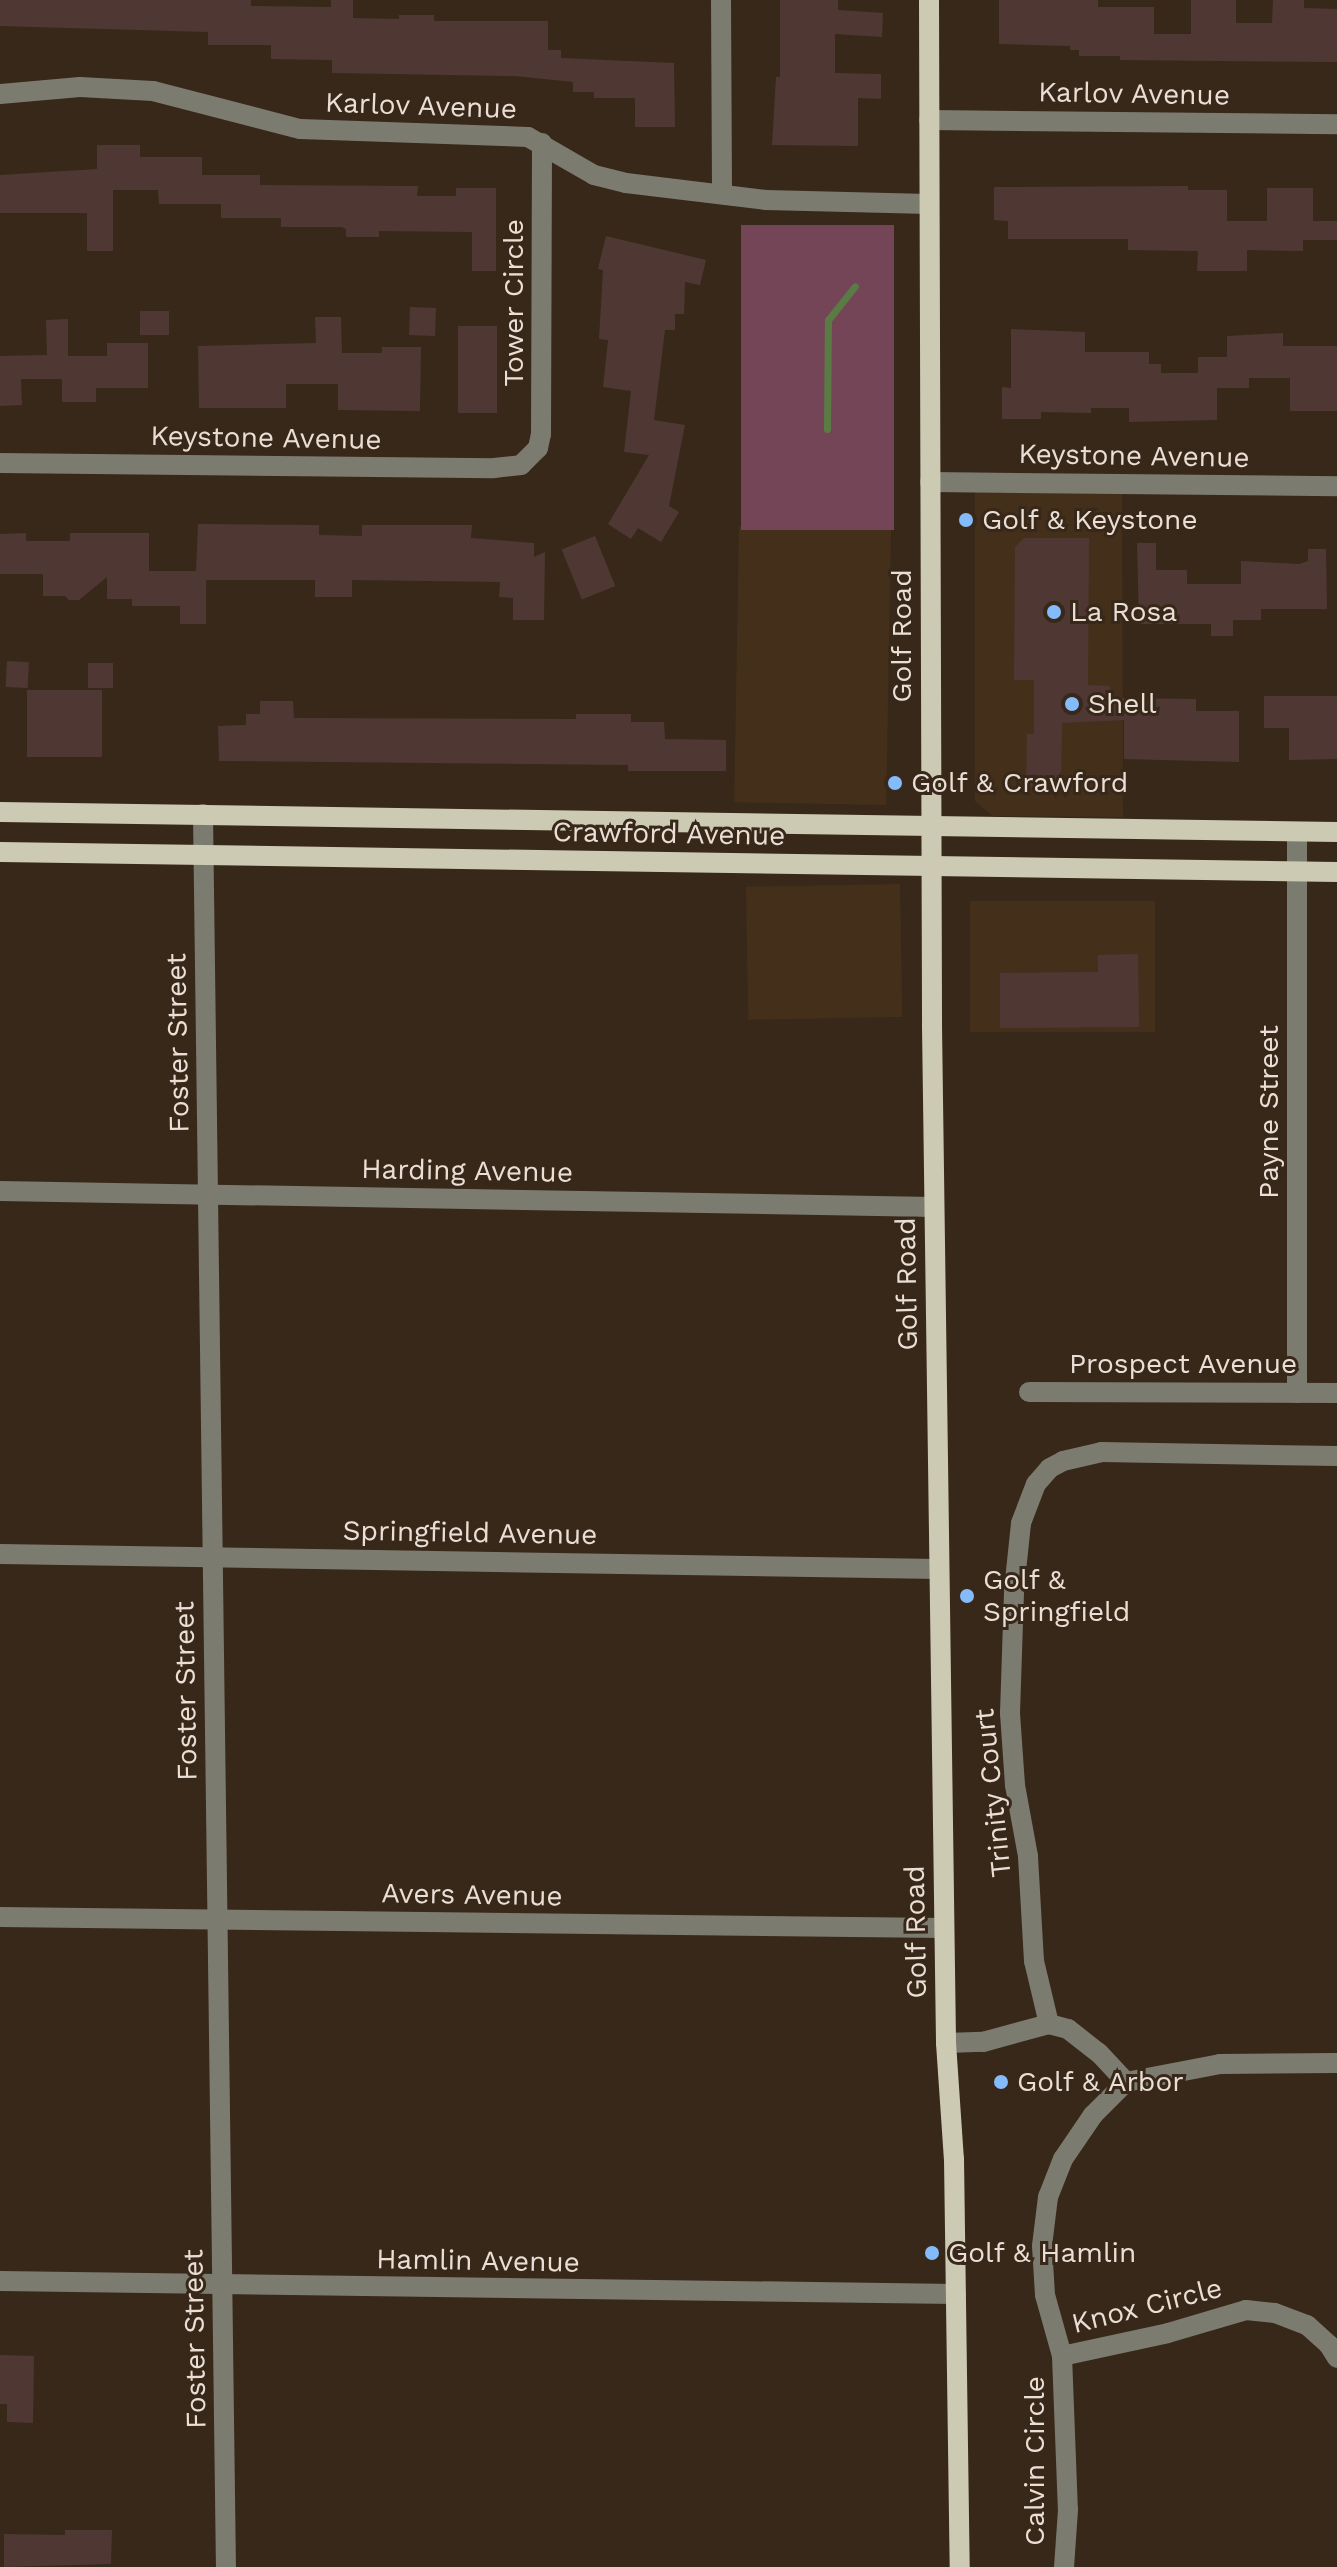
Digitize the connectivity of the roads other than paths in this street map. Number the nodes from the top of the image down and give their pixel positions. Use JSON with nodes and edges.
{"nodes":[{"id":1,"x":721,"y":0,"type":"edge"},
{"id":2,"x":929,"y":0,"type":"edge"},
{"id":3,"x":0,"y":94,"type":"edge"},
{"id":4,"x":929,"y":120,"type":"junction"},
{"id":5,"x":1337,"y":124,"type":"edge"},
{"id":6,"x":542,"y":143,"type":"junction"},
{"id":7,"x":722,"y":194,"type":"junction"},
{"id":8,"x":929,"y":204,"type":"junction"},
{"id":9,"x":530,"y":459,"type":"joint"},
{"id":10,"x":0,"y":463,"type":"edge"},
{"id":11,"x":930,"y":482,"type":"junction"},
{"id":12,"x":1337,"y":486,"type":"edge"},
{"id":13,"x":0,"y":812,"type":"edge"},
{"id":14,"x":203,"y":814,"type":"junction"},
{"id":15,"x":930,"y":827,"type":"junction"},
{"id":16,"x":1297,"y":832,"type":"junction"},
{"id":17,"x":1337,"y":832,"type":"edge"},
{"id":18,"x":0,"y":852,"type":"edge"},
{"id":19,"x":204,"y":855,"type":"junction"},
{"id":20,"x":930,"y":869,"type":"junction"},
{"id":21,"x":1297,"y":872,"type":"junction"},
{"id":22,"x":1337,"y":872,"type":"edge"},
{"id":23,"x":0,"y":1191,"type":"edge"},
{"id":24,"x":208,"y":1195,"type":"junction"},
{"id":25,"x":934,"y":1207,"type":"junction"},
{"id":26,"x":1029,"y":1392,"type":"dead end"},
{"id":27,"x":1297,"y":1393,"type":"junction"},
{"id":28,"x":1337,"y":1393,"type":"edge"},
{"id":29,"x":1337,"y":1456,"type":"edge"},
{"id":30,"x":0,"y":1554,"type":"edge"},
{"id":31,"x":213,"y":1557,"type":"junction"},
{"id":32,"x":939,"y":1569,"type":"junction"},
{"id":33,"x":0,"y":1917,"type":"edge"},
{"id":34,"x":217,"y":1920,"type":"junction"},
{"id":35,"x":944,"y":1928,"type":"junction"},
{"id":36,"x":1049,"y":2024,"type":"junction"},
{"id":37,"x":946,"y":2043,"type":"junction"},
{"id":38,"x":1337,"y":2063,"type":"edge"},
{"id":39,"x":1126,"y":2082,"type":"junction"},
{"id":40,"x":0,"y":2281,"type":"edge"},
{"id":41,"x":222,"y":2287,"type":"junction"},
{"id":42,"x":956,"y":2294,"type":"junction"},
{"id":43,"x":1062,"y":2356,"type":"junction"},
{"id":44,"x":1337,"y":2358,"type":"edge"},
{"id":45,"x":226,"y":2567,"type":"edge"},
{"id":46,"x":960,"y":2567,"type":"edge"},
{"id":47,"x":1064,"y":2567,"type":"edge"}],
"edges":[{"from":1,"to":7,"type":"street"},
{"from":2,"to":4,"type":"main road","name":"Golf Road"},
{"from":3,"to":6,"type":"street","name":"Karlov Avenue"},
{"from":4,"to":5,"type":"street","name":"Karlov Avenue"},
{"from":4,"to":8,"type":"main road","name":"Golf Road"},
{"from":6,"to":7,"type":"street","name":"Karlov Avenue"},
{"from":6,"to":9,"type":"street","name":"Tower Circle"},
{"from":7,"to":8,"type":"street","name":"Karlov Avenue"},
{"from":8,"to":11,"type":"main road","name":"Golf Road"},
{"from":9,"to":10,"type":"street","name":"Keystone Avenue"},
{"from":11,"to":12,"type":"street","name":"Keystone Avenue"},
{"from":11,"to":15,"type":"main road","name":"Golf Road"},
{"from":13,"to":14,"type":"main road","name":"Crawford Avenue"},
{"from":14,"to":15,"type":"main road","name":"Crawford Avenue"},
{"from":14,"to":19,"type":"street","name":"Foster Street"},
{"from":15,"to":16,"type":"main road","name":"Crawford Avenue"},
{"from":15,"to":20,"type":"main road","name":"Golf Road"},
{"from":16,"to":17,"type":"main road","name":"Crawford Avenue"},
{"from":16,"to":21,"type":"street","name":"Payne Street"},
{"from":18,"to":19,"type":"main road","name":"Crawford Avenue"},
{"from":19,"to":20,"type":"main road","name":"Crawford Avenue"},
{"from":19,"to":24,"type":"street","name":"Foster Street"},
{"from":20,"to":21,"type":"main road","name":"Crawford Avenue"},
{"from":20,"to":25,"type":"main road","name":"Golf Road"},
{"from":21,"to":22,"type":"main road","name":"Crawford Avenue"},
{"from":21,"to":27,"type":"street","name":"Payne Street"},
{"from":23,"to":24,"type":"street","name":"Harding Avenue"},
{"from":24,"to":25,"type":"street","name":"Harding Avenue"},
{"from":24,"to":31,"type":"street","name":"Foster Street"},
{"from":25,"to":32,"type":"main road","name":"Golf Road"},
{"from":26,"to":27,"type":"street","name":"Prospect Avenue"},
{"from":27,"to":28,"type":"street","name":"Prospect Avenue"},
{"from":29,"to":36,"type":"street","name":"Trinity Court"},
{"from":30,"to":31,"type":"street","name":"Springfield Avenue"},
{"from":31,"to":32,"type":"street","name":"Springfield Avenue"},
{"from":31,"to":34,"type":"street","name":"Foster Street"},
{"from":32,"to":35,"type":"main road","name":"Golf Road"},
{"from":33,"to":34,"type":"street","name":"Avers Avenue"},
{"from":34,"to":35,"type":"street","name":"Avers Avenue"},
{"from":34,"to":41,"type":"street","name":"Foster Street"},
{"from":35,"to":37,"type":"main road","name":"Golf Road"},
{"from":36,"to":37,"type":"street"},
{"from":36,"to":39,"type":"street"},
{"from":37,"to":42,"type":"main road","name":"Golf Road"},
{"from":38,"to":39,"type":"street"},
{"from":39,"to":43,"type":"street","name":"Knox Circle"},
{"from":40,"to":41,"type":"street","name":"Hamlin Avenue"},
{"from":41,"to":42,"type":"street","name":"Hamlin Avenue"},
{"from":41,"to":45,"type":"street","name":"Foster Street"},
{"from":42,"to":46,"type":"main road","name":"Golf Road"},
{"from":43,"to":44,"type":"street","name":"Knox Circle"},
{"from":43,"to":47,"type":"street","name":"Calvin Circle"}]}
